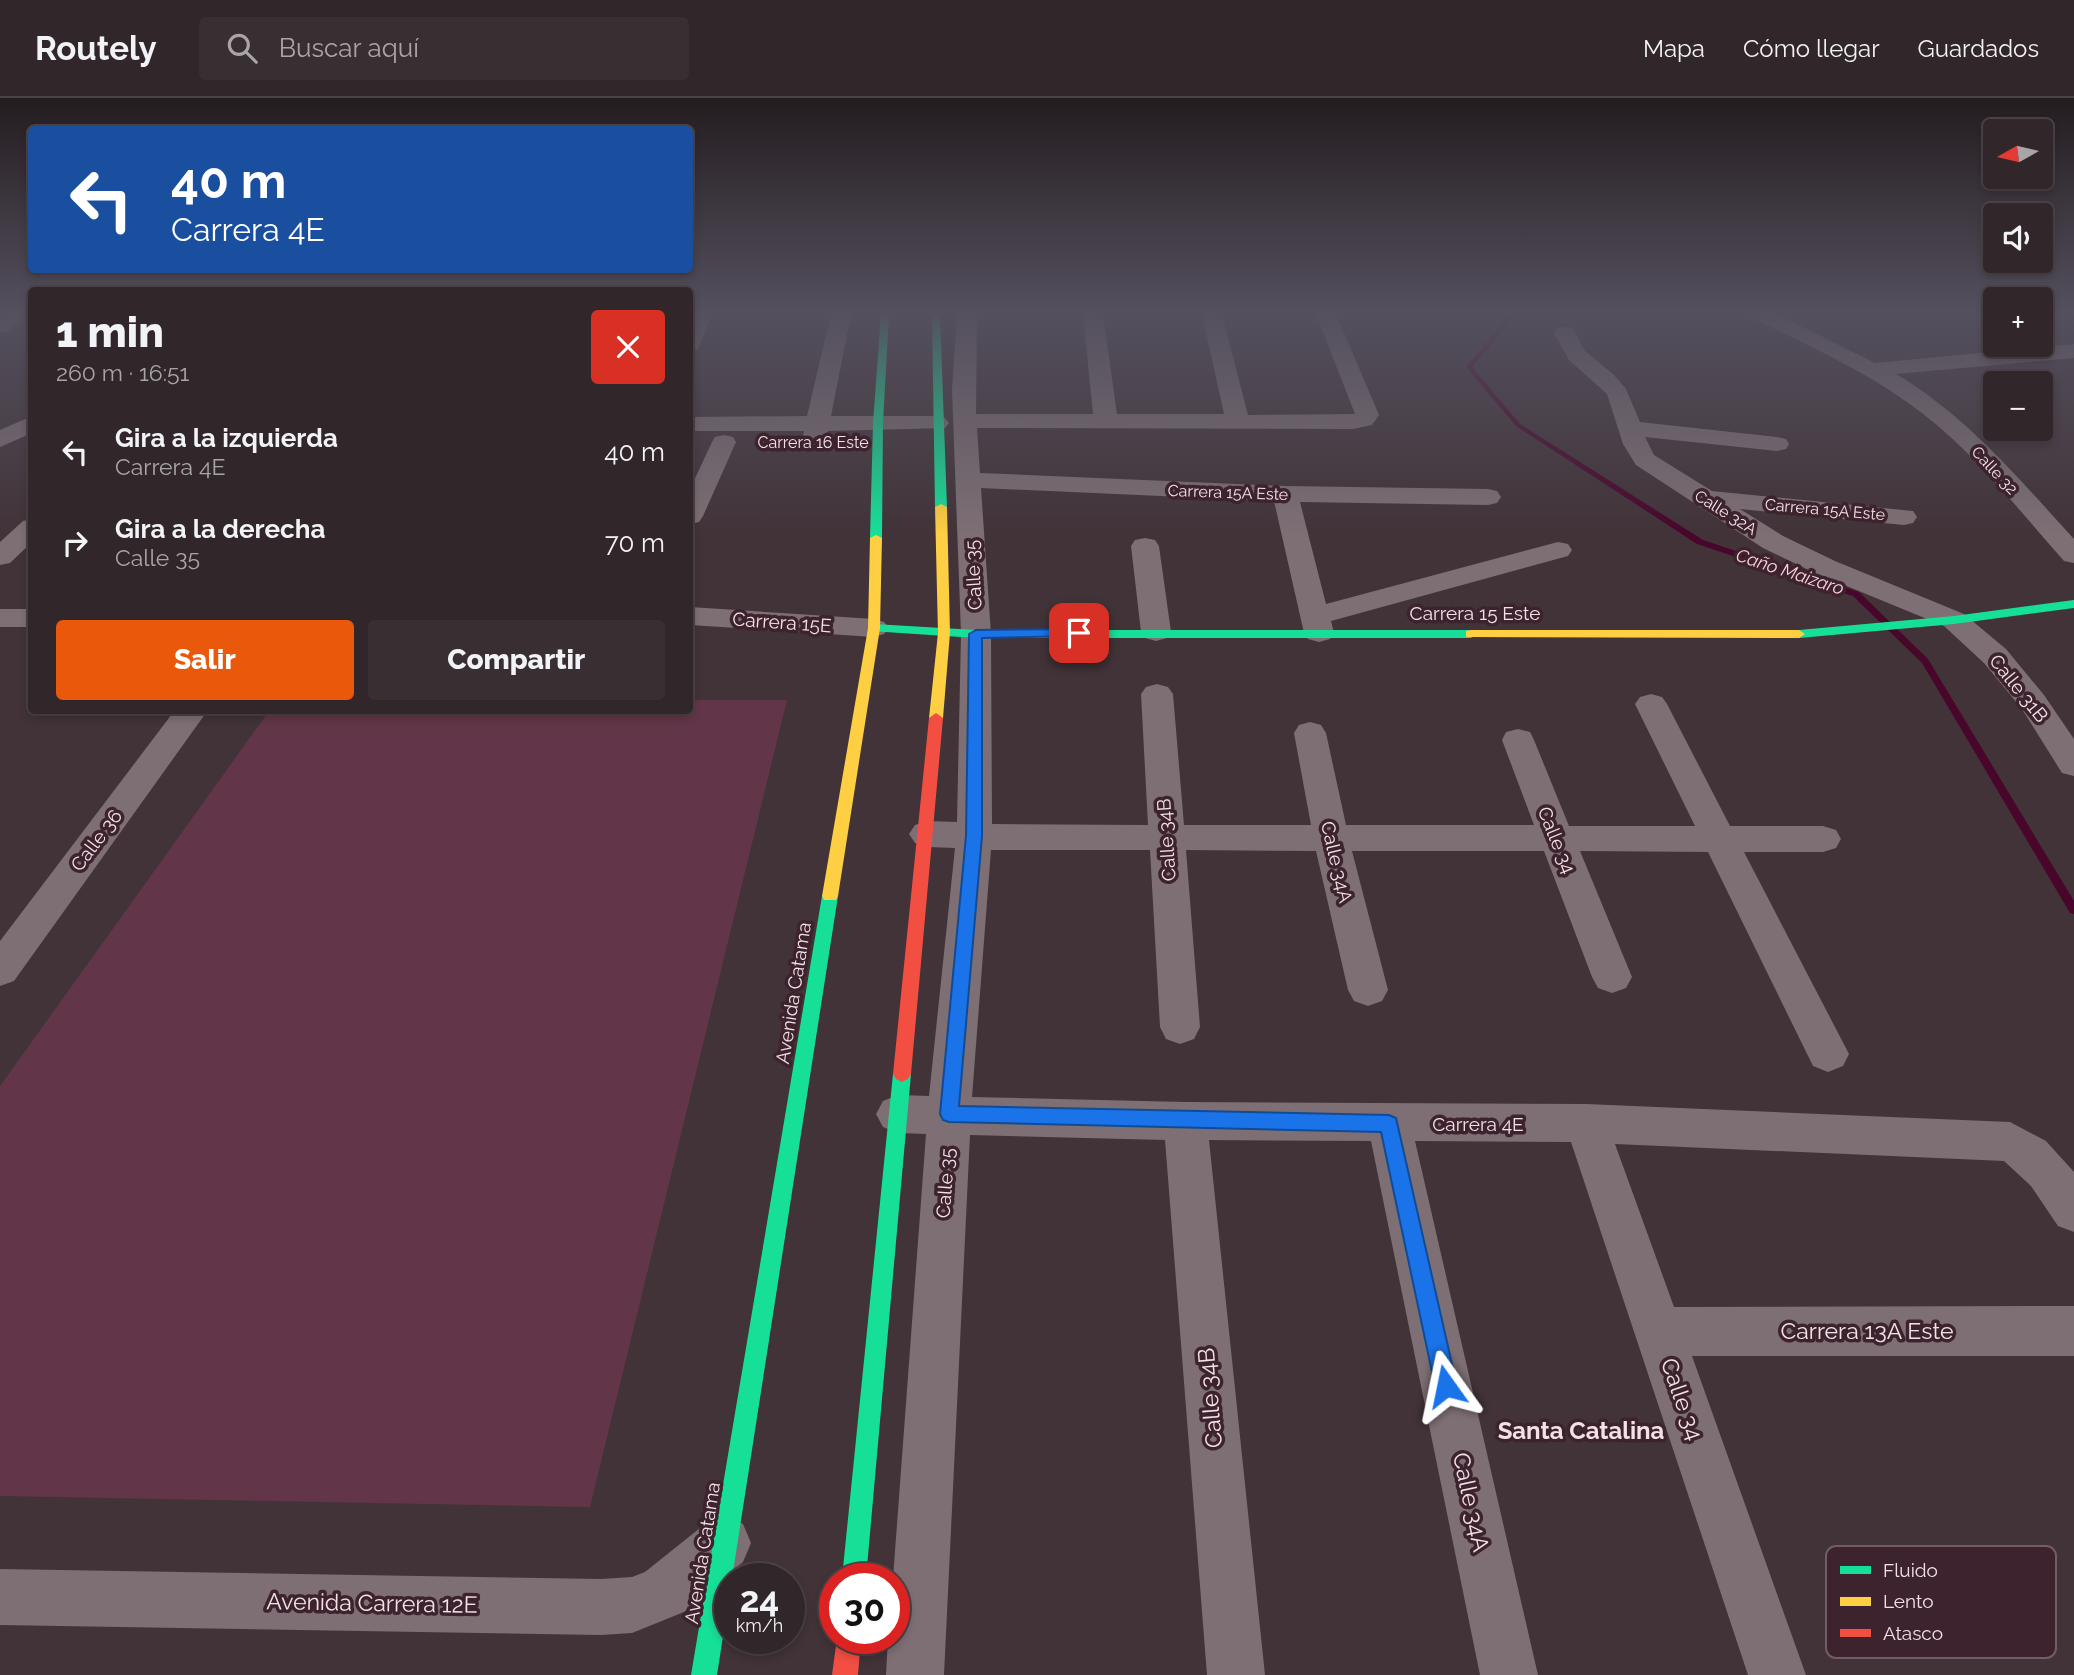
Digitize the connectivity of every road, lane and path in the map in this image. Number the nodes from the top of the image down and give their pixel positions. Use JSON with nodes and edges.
{"nodes":[{"id":1,"x":825,"y":388,"type":"edge"},
{"id":2,"x":879,"y":388,"type":"edge"},
{"id":3,"x":943,"y":388,"type":"edge"},
{"id":4,"x":956,"y":388,"type":"edge"},
{"id":5,"x":1103,"y":388,"type":"edge"},
{"id":6,"x":1230,"y":388,"type":"edge"},
{"id":7,"x":1356,"y":388,"type":"edge"},
{"id":8,"x":1613,"y":388,"type":"edge"},
{"id":9,"x":1896,"y":388,"type":"edge"},
{"id":10,"x":1107,"y":421,"type":"junction"},
{"id":11,"x":1238,"y":422,"type":"junction"},
{"id":12,"x":693,"y":424,"type":"edge"},
{"id":13,"x":0,"y":427,"type":"edge"},
{"id":14,"x":947,"y":428,"type":"junction"},
{"id":15,"x":1629,"y":428,"type":"junction"},
{"id":16,"x":28,"y":430,"type":"edge"},
{"id":17,"x":28,"y":431,"type":"edge"},
{"id":18,"x":816,"y":432,"type":"junction"},
{"id":19,"x":877,"y":432,"type":"junction"},
{"id":20,"x":0,"y":442,"type":"edge"},
{"id":21,"x":693,"y":442,"type":"edge"},
{"id":22,"x":724,"y":442,"type":"junction"},
{"id":23,"x":1777,"y":444,"type":"dead end"},
{"id":24,"x":969,"y":480,"type":"junction"},
{"id":25,"x":1286,"y":494,"type":"junction"},
{"id":26,"x":1488,"y":497,"type":"dead end"},
{"id":27,"x":1705,"y":498,"type":"junction"},
{"id":28,"x":693,"y":509,"type":"edge"},
{"id":29,"x":1904,"y":517,"type":"dead end"},
{"id":30,"x":28,"y":531,"type":"edge"},
{"id":31,"x":1145,"y":545,"type":"dead end"},
{"id":32,"x":1558,"y":550,"type":"dead end"},
{"id":33,"x":2074,"y":555,"type":"edge"},
{"id":34,"x":0,"y":557,"type":"edge"},
{"id":35,"x":2074,"y":604,"type":"edge"},
{"id":36,"x":693,"y":616,"type":"edge"},
{"id":37,"x":1,"y":618,"type":"edge"},
{"id":38,"x":28,"y":618,"type":"edge"},
{"id":39,"x":1954,"y":620,"type":"junction"},
{"id":40,"x":1318,"y":624,"type":"junction"},
{"id":41,"x":874,"y":628,"type":"junction"},
{"id":42,"x":1156,"y":632,"type":"junction"},
{"id":43,"x":960,"y":634,"type":"junction"},
{"id":44,"x":1157,"y":694,"type":"dead end"},
{"id":45,"x":1651,"y":704,"type":"dead end"},
{"id":46,"x":189,"y":714,"type":"edge"},
{"id":47,"x":1310,"y":733,"type":"dead end"},
{"id":48,"x":1518,"y":740,"type":"dead end"},
{"id":49,"x":2074,"y":765,"type":"edge"},
{"id":50,"x":927,"y":834,"type":"junction"},
{"id":51,"x":974,"y":836,"type":"junction"},
{"id":52,"x":1165,"y":838,"type":"junction"},
{"id":53,"x":1331,"y":839,"type":"junction"},
{"id":54,"x":1719,"y":839,"type":"junction"},
{"id":55,"x":1823,"y":839,"type":"dead end"},
{"id":56,"x":1557,"y":840,"type":"junction"},
{"id":57,"x":0,"y":970,"type":"edge"},
{"id":58,"x":1612,"y":977,"type":"dead end"},
{"id":59,"x":1368,"y":990,"type":"dead end"},
{"id":60,"x":1180,"y":1027,"type":"dead end"},
{"id":61,"x":1828,"y":1054,"type":"dead end"},
{"id":62,"x":898,"y":1114,"type":"junction"},
{"id":63,"x":949,"y":1114,"type":"junction"},
{"id":64,"x":1185,"y":1121,"type":"junction"},
{"id":65,"x":1586,"y":1123,"type":"junction"},
{"id":66,"x":1389,"y":1124,"type":"junction"},
{"id":67,"x":2074,"y":1211,"type":"edge"},
{"id":68,"x":2074,"y":1331,"type":"edge"},
{"id":69,"x":1660,"y":1332,"type":"junction"},
{"id":70,"x":724,"y":1543,"type":"junction"},
{"id":71,"x":855,"y":1563,"type":"edge"},
{"id":72,"x":0,"y":1597,"type":"edge"},
{"id":73,"x":847,"y":1654,"type":"edge"},
{"id":74,"x":704,"y":1675,"type":"edge"},
{"id":75,"x":845,"y":1675,"type":"edge"},
{"id":76,"x":915,"y":1675,"type":"edge"},
{"id":77,"x":1236,"y":1675,"type":"edge"},
{"id":78,"x":1509,"y":1675,"type":"edge"},
{"id":79,"x":1777,"y":1675,"type":"edge"}],
"edges":[{"from":1,"to":18,"type":"street"},
{"from":2,"to":19,"type":"main road","name":"Avenida Catama"},
{"from":3,"to":14,"type":"main road"},
{"from":4,"to":14,"type":"street","name":"Calle 35"},
{"from":5,"to":10,"type":"street"},
{"from":6,"to":11,"type":"street"},
{"from":7,"to":11,"type":"street","name":"Carrera 16 Este"},
{"from":8,"to":15,"type":"street","name":"Calle 32A"},
{"from":9,"to":33,"type":"street","name":"Calle 32"},
{"from":10,"to":11,"type":"street","name":"Carrera 16 Este"},
{"from":10,"to":14,"type":"street","name":"Carrera 16 Este"},
{"from":12,"to":18,"type":"street","name":"Carrera 16 Este"},
{"from":13,"to":16,"type":"street"},
{"from":14,"to":19,"type":"street","name":"Carrera 16 Este"},
{"from":14,"to":24,"type":"street","name":"Calle 35"},
{"from":14,"to":43,"type":"main road"},
{"from":15,"to":23,"type":"street"},
{"from":15,"to":27,"type":"street","name":"Calle 32A"},
{"from":17,"to":20,"type":"street"},
{"from":18,"to":19,"type":"street","name":"Carrera 16 Este"},
{"from":18,"to":22,"type":"street","name":"Carrera 16 Este"},
{"from":19,"to":41,"type":"main road","name":"Avenida Catama"},
{"from":21,"to":22,"type":"street","name":"Carrera 16 Este"},
{"from":22,"to":28,"type":"street"},
{"from":24,"to":25,"type":"street","name":"Carrera 15A Este"},
{"from":24,"to":43,"type":"street","name":"Calle 35"},
{"from":25,"to":26,"type":"street","name":"Carrera 15A Este"},
{"from":25,"to":40,"type":"street"},
{"from":27,"to":29,"type":"street","name":"Carrera 15A Este"},
{"from":27,"to":39,"type":"street","name":"Calle 32A"},
{"from":30,"to":34,"type":"street"},
{"from":31,"to":42,"type":"street"},
{"from":32,"to":40,"type":"street"},
{"from":35,"to":39,"type":"main road","name":"Carrera 15 Este"},
{"from":36,"to":41,"type":"street","name":"Carrera 15E"},
{"from":37,"to":38,"type":"street"},
{"from":39,"to":40,"type":"main road","name":"Carrera 15 Este"},
{"from":39,"to":49,"type":"street","name":"Calle 31B"},
{"from":40,"to":42,"type":"main road","name":"Carrera 15 Este"},
{"from":41,"to":43,"type":"main road","name":"Carrera 15 Este"},
{"from":41,"to":70,"type":"main road","name":"Avenida Catama"},
{"from":42,"to":43,"type":"main road","name":"Carrera 15 Este"},
{"from":43,"to":50,"type":"main road"},
{"from":43,"to":51,"type":"street","name":"Calle 35"},
{"from":44,"to":52,"type":"street","name":"Calle 34B"},
{"from":45,"to":54,"type":"street"},
{"from":46,"to":57,"type":"street","name":"Calle 36"},
{"from":47,"to":53,"type":"street","name":"Calle 34A"},
{"from":48,"to":56,"type":"street","name":"Calle 34"},
{"from":50,"to":51,"type":"street"},
{"from":50,"to":62,"type":"main road"},
{"from":51,"to":52,"type":"street"},
{"from":51,"to":63,"type":"street","name":"Calle 35"},
{"from":52,"to":53,"type":"street"},
{"from":52,"to":60,"type":"street","name":"Calle 34B"},
{"from":53,"to":56,"type":"street"},
{"from":53,"to":59,"type":"street","name":"Calle 34A"},
{"from":54,"to":55,"type":"street"},
{"from":54,"to":56,"type":"street"},
{"from":54,"to":61,"type":"street"},
{"from":56,"to":58,"type":"street","name":"Calle 34"},
{"from":62,"to":63,"type":"street","name":"Carrera 4E"},
{"from":62,"to":71,"type":"main road"},
{"from":63,"to":64,"type":"street","name":"Carrera 4E"},
{"from":63,"to":76,"type":"street","name":"Calle 35"},
{"from":64,"to":66,"type":"street","name":"Carrera 4E"},
{"from":64,"to":77,"type":"street","name":"Calle 34B"},
{"from":65,"to":66,"type":"street","name":"Carrera 4E"},
{"from":65,"to":67,"type":"street","name":"Carrera 4E"},
{"from":65,"to":69,"type":"street","name":"Calle 34"},
{"from":66,"to":78,"type":"street","name":"Calle 34A"},
{"from":68,"to":69,"type":"street","name":"Carrera 13A Este"},
{"from":69,"to":79,"type":"street","name":"Calle 34"},
{"from":70,"to":72,"type":"street","name":"Avenida Carrera 12E"},
{"from":70,"to":74,"type":"main road","name":"Avenida Catama"},
{"from":73,"to":75,"type":"main road"}]}
